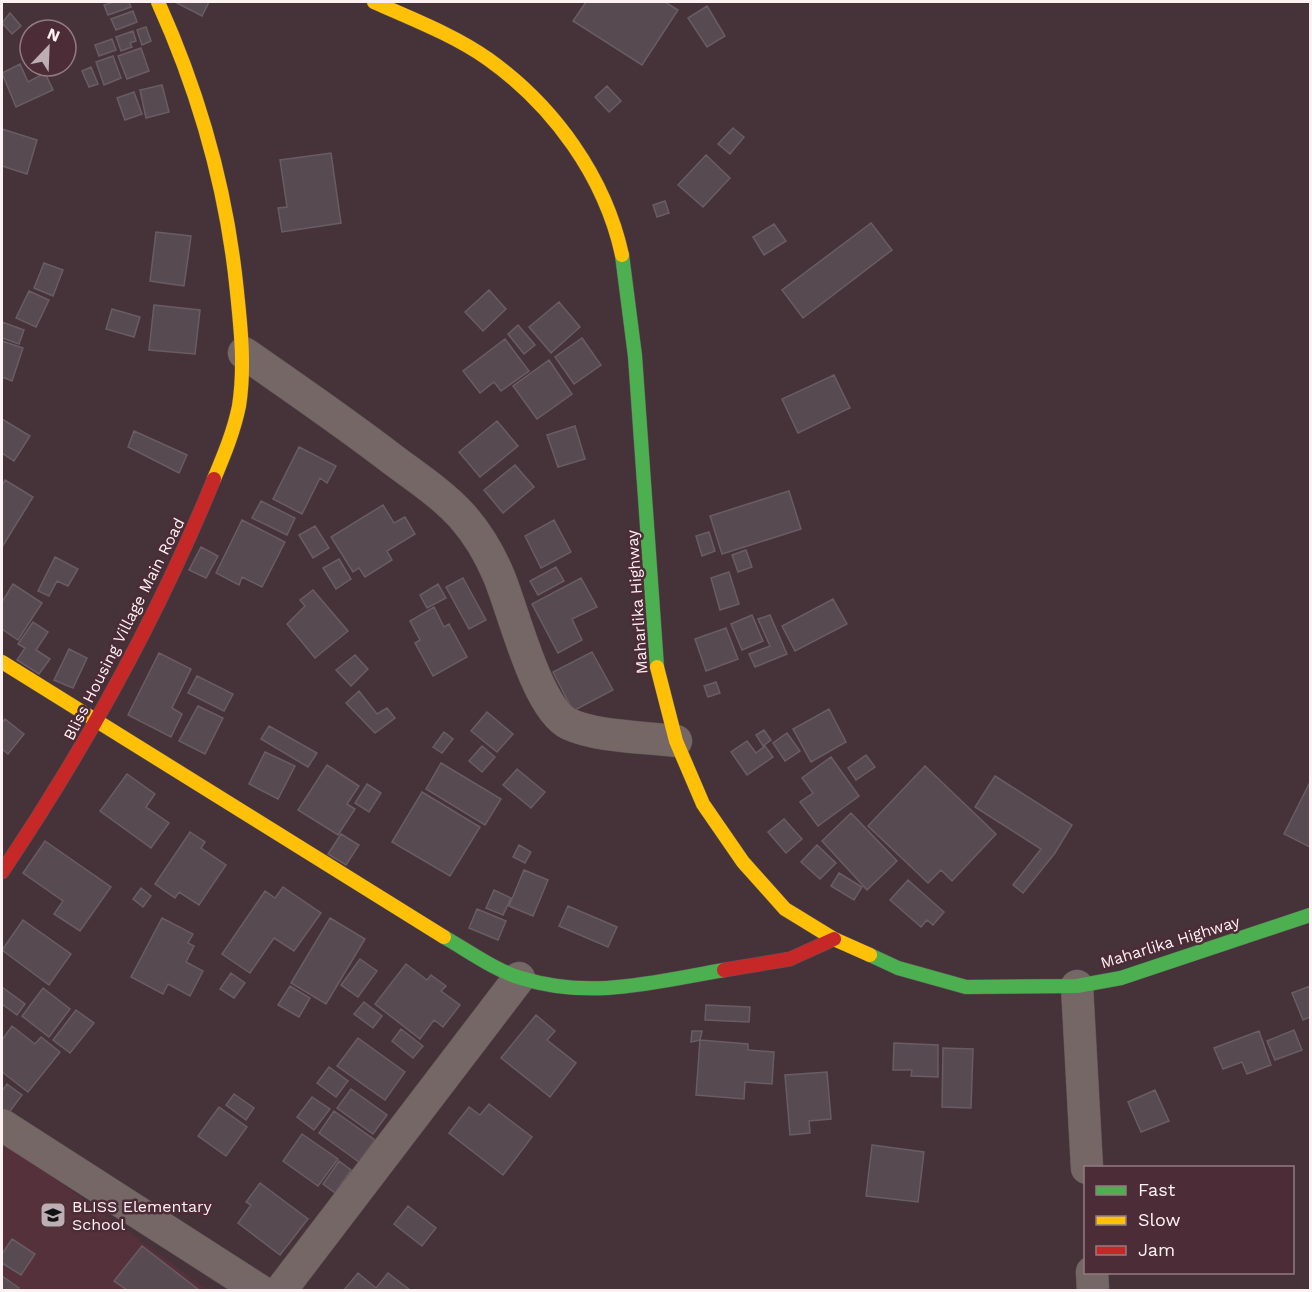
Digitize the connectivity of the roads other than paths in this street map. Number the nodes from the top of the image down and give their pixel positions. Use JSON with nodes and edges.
{"nodes":[{"id":1,"x":158,"y":2,"type":"edge"},
{"id":2,"x":374,"y":2,"type":"edge"},
{"id":3,"x":244,"y":353,"type":"junction"},
{"id":4,"x":2,"y":662,"type":"edge"},
{"id":5,"x":99,"y":721,"type":"junction"},
{"id":6,"x":676,"y":741,"type":"junction"},
{"id":7,"x":2,"y":872,"type":"edge"},
{"id":8,"x":1311,"y":915,"type":"edge"},
{"id":9,"x":834,"y":939,"type":"junction"},
{"id":10,"x":519,"y":978,"type":"junction"},
{"id":11,"x":1077,"y":986,"type":"junction"},
{"id":12,"x":2,"y":1125,"type":"edge"},
{"id":13,"x":1087,"y":1166,"type":"edge"},
{"id":14,"x":1092,"y":1274,"type":"edge"},
{"id":15,"x":259,"y":1290,"type":"edge"},
{"id":16,"x":281,"y":1290,"type":"edge"},
{"id":17,"x":1093,"y":1290,"type":"edge"}],
"edges":[{"from":1,"to":3,"type":"main road","name":"Bliss Housing Village Main Road"},
{"from":2,"to":6,"type":"main road","name":"Maharlika Highway"},
{"from":3,"to":5,"type":"main road","name":"Bliss Housing Village Main Road"},
{"from":3,"to":6,"type":"street"},
{"from":4,"to":5,"type":"main road"},
{"from":5,"to":7,"type":"main road","name":"Bliss Housing Village Main Road"},
{"from":5,"to":10,"type":"main road"},
{"from":6,"to":9,"type":"main road","name":"Maharlika Highway"},
{"from":8,"to":11,"type":"main road","name":"Maharlika Highway"},
{"from":9,"to":10,"type":"main road"},
{"from":9,"to":11,"type":"main road","name":"Maharlika Highway"},
{"from":10,"to":16,"type":"street"},
{"from":11,"to":13,"type":"street"},
{"from":12,"to":15,"type":"street"},
{"from":14,"to":17,"type":"street"}]}
